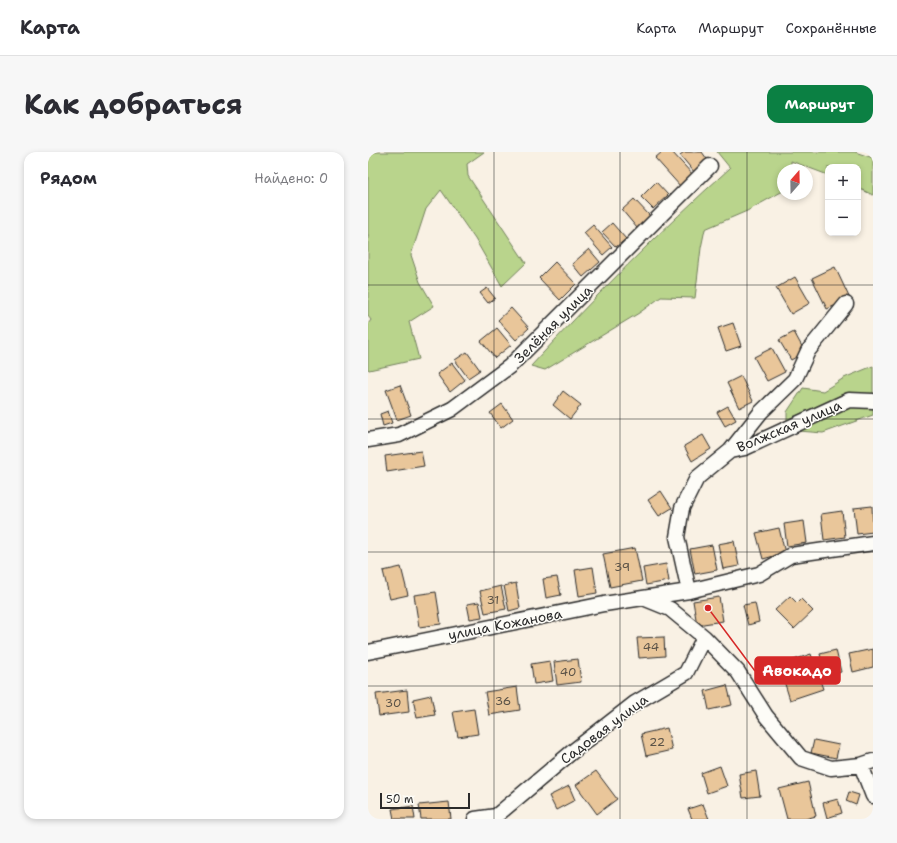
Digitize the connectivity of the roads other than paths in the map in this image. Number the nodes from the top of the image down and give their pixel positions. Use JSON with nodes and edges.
{"nodes":[{"id":1,"x":710,"y":166,"type":"dead end"},
{"id":2,"x":846,"y":304,"type":"dead end"},
{"id":3,"x":873,"y":401,"type":"edge"},
{"id":4,"x":368,"y":440,"type":"edge"},
{"id":5,"x":730,"y":451,"type":"junction"},
{"id":6,"x":873,"y":543,"type":"edge"},
{"id":7,"x":689,"y":591,"type":"junction"},
{"id":8,"x":643,"y":598,"type":"junction"},
{"id":9,"x":704,"y":637,"type":"junction"},
{"id":10,"x":368,"y":652,"type":"edge"},
{"id":11,"x":867,"y":763,"type":"edge"},
{"id":12,"x":873,"y":796,"type":"edge"},
{"id":13,"x":495,"y":817,"type":"edge"},
{"id":14,"x":475,"y":819,"type":"edge"}],
"edges":[{"from":1,"to":4,"type":"street","name":"Зелёная улица"},
{"from":2,"to":5,"type":"street","name":"Волжская улица"},
{"from":3,"to":5,"type":"street","name":"Волжская улица"},
{"from":5,"to":7,"type":"street","name":"Волжская улица"},
{"from":6,"to":7,"type":"street","name":"улица Кожанова"},
{"from":7,"to":8,"type":"street","name":"улица Кожанова"},
{"from":8,"to":9,"type":"street"},
{"from":8,"to":10,"type":"street","name":"улица Кожанова"},
{"from":9,"to":11,"type":"street"},
{"from":9,"to":13,"type":"street","name":"Садовая улица"},
{"from":11,"to":12,"type":"street"},
{"from":13,"to":14,"type":"street"}]}
